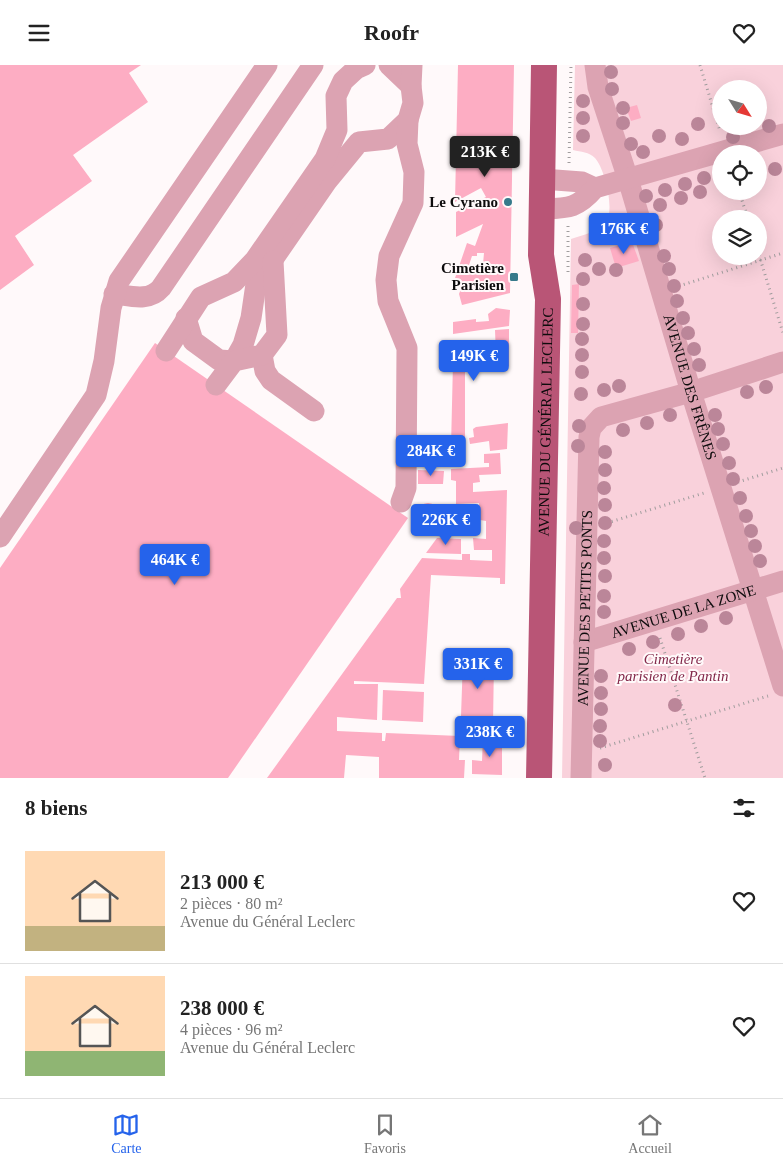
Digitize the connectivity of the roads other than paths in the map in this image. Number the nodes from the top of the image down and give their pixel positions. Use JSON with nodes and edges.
{"nodes":[{"id":1,"x":267,"y":65,"type":"edge"},
{"id":2,"x":313,"y":65,"type":"edge"},
{"id":3,"x":365,"y":65,"type":"edge"},
{"id":4,"x":389,"y":65,"type":"edge"},
{"id":5,"x":412,"y":65,"type":"edge"},
{"id":6,"x":544,"y":65,"type":"edge"},
{"id":7,"x":595,"y":65,"type":"edge"},
{"id":8,"x":411,"y":86,"type":"junction"},
{"id":9,"x":336,"y":115,"type":"junction"},
{"id":10,"x":408,"y":120,"type":"junction"},
{"id":11,"x":783,"y":134,"type":"edge"},
{"id":12,"x":365,"y":140,"type":"junction"},
{"id":13,"x":542,"y":179,"type":"junction"},
{"id":14,"x":628,"y":179,"type":"junction"},
{"id":15,"x":595,"y":188,"type":"junction"},
{"id":16,"x":541,"y":209,"type":"junction"},
{"id":17,"x":273,"y":261,"type":"junction"},
{"id":18,"x":114,"y":294,"type":"junction"},
{"id":19,"x":186,"y":318,"type":"junction"},
{"id":20,"x":166,"y":351,"type":"dead end"},
{"id":21,"x":262,"y":355,"type":"junction"},
{"id":22,"x":234,"y":361,"type":"junction"},
{"id":23,"x":783,"y":362,"type":"edge"},
{"id":24,"x":216,"y":385,"type":"dead end"},
{"id":25,"x":691,"y":392,"type":"junction"},
{"id":26,"x":314,"y":411,"type":"dead end"},
{"id":27,"x":401,"y":502,"type":"dead end"},
{"id":28,"x":0,"y":537,"type":"edge"},
{"id":29,"x":783,"y":581,"type":"edge"},
{"id":30,"x":753,"y":591,"type":"junction"},
{"id":31,"x":584,"y":642,"type":"junction"},
{"id":32,"x":779,"y":690,"type":"edge"},
{"id":33,"x":582,"y":754,"type":"junction"},
{"id":34,"x":539,"y":778,"type":"edge"},
{"id":35,"x":581,"y":778,"type":"edge"},
{"id":36,"x":591,"y":778,"type":"edge"}],
"edges":[{"from":1,"to":18,"type":"lane"},
{"from":2,"to":18,"type":"lane"},
{"from":3,"to":9,"type":"lane"},
{"from":4,"to":8,"type":"lane"},
{"from":5,"to":8,"type":"lane"},
{"from":6,"to":13,"type":"main road","name":"AVENUE DU GÉNÉRAL LECLERC"},
{"from":7,"to":14,"type":"lane","name":"AVENUE DES FRÊNES"},
{"from":8,"to":10,"type":"lane"},
{"from":9,"to":12,"type":"lane"},
{"from":9,"to":19,"type":"lane"},
{"from":10,"to":12,"type":"lane"},
{"from":10,"to":27,"type":"lane"},
{"from":11,"to":14,"type":"lane"},
{"from":12,"to":17,"type":"lane"},
{"from":13,"to":15,"type":"lane"},
{"from":13,"to":16,"type":"main road","name":"AVENUE DU GÉNÉRAL LECLERC"},
{"from":14,"to":15,"type":"lane"},
{"from":14,"to":25,"type":"lane","name":"AVENUE DES FRÊNES"},
{"from":15,"to":16,"type":"lane"},
{"from":16,"to":34,"type":"main road","name":"AVENUE DU GÉNÉRAL LECLERC"},
{"from":17,"to":21,"type":"lane"},
{"from":17,"to":22,"type":"lane"},
{"from":18,"to":28,"type":"lane"},
{"from":19,"to":20,"type":"lane"},
{"from":19,"to":22,"type":"lane"},
{"from":21,"to":22,"type":"lane"},
{"from":21,"to":26,"type":"lane"},
{"from":22,"to":24,"type":"lane"},
{"from":23,"to":25,"type":"lane"},
{"from":25,"to":30,"type":"lane","name":"AVENUE DES FRÊNES"},
{"from":25,"to":31,"type":"lane","name":"AVENUE DES PETITS PONTS"},
{"from":29,"to":30,"type":"lane","name":"AVENUE DE LA ZONE"},
{"from":30,"to":31,"type":"lane","name":"AVENUE DE LA ZONE"},
{"from":30,"to":32,"type":"lane","name":"AVENUE DES FRÊNES"},
{"from":31,"to":33,"type":"lane","name":"AVENUE DES PETITS PONTS"},
{"from":33,"to":35,"type":"lane","name":"AVENUE DES PETITS PONTS"},
{"from":33,"to":36,"type":"lane"}]}
